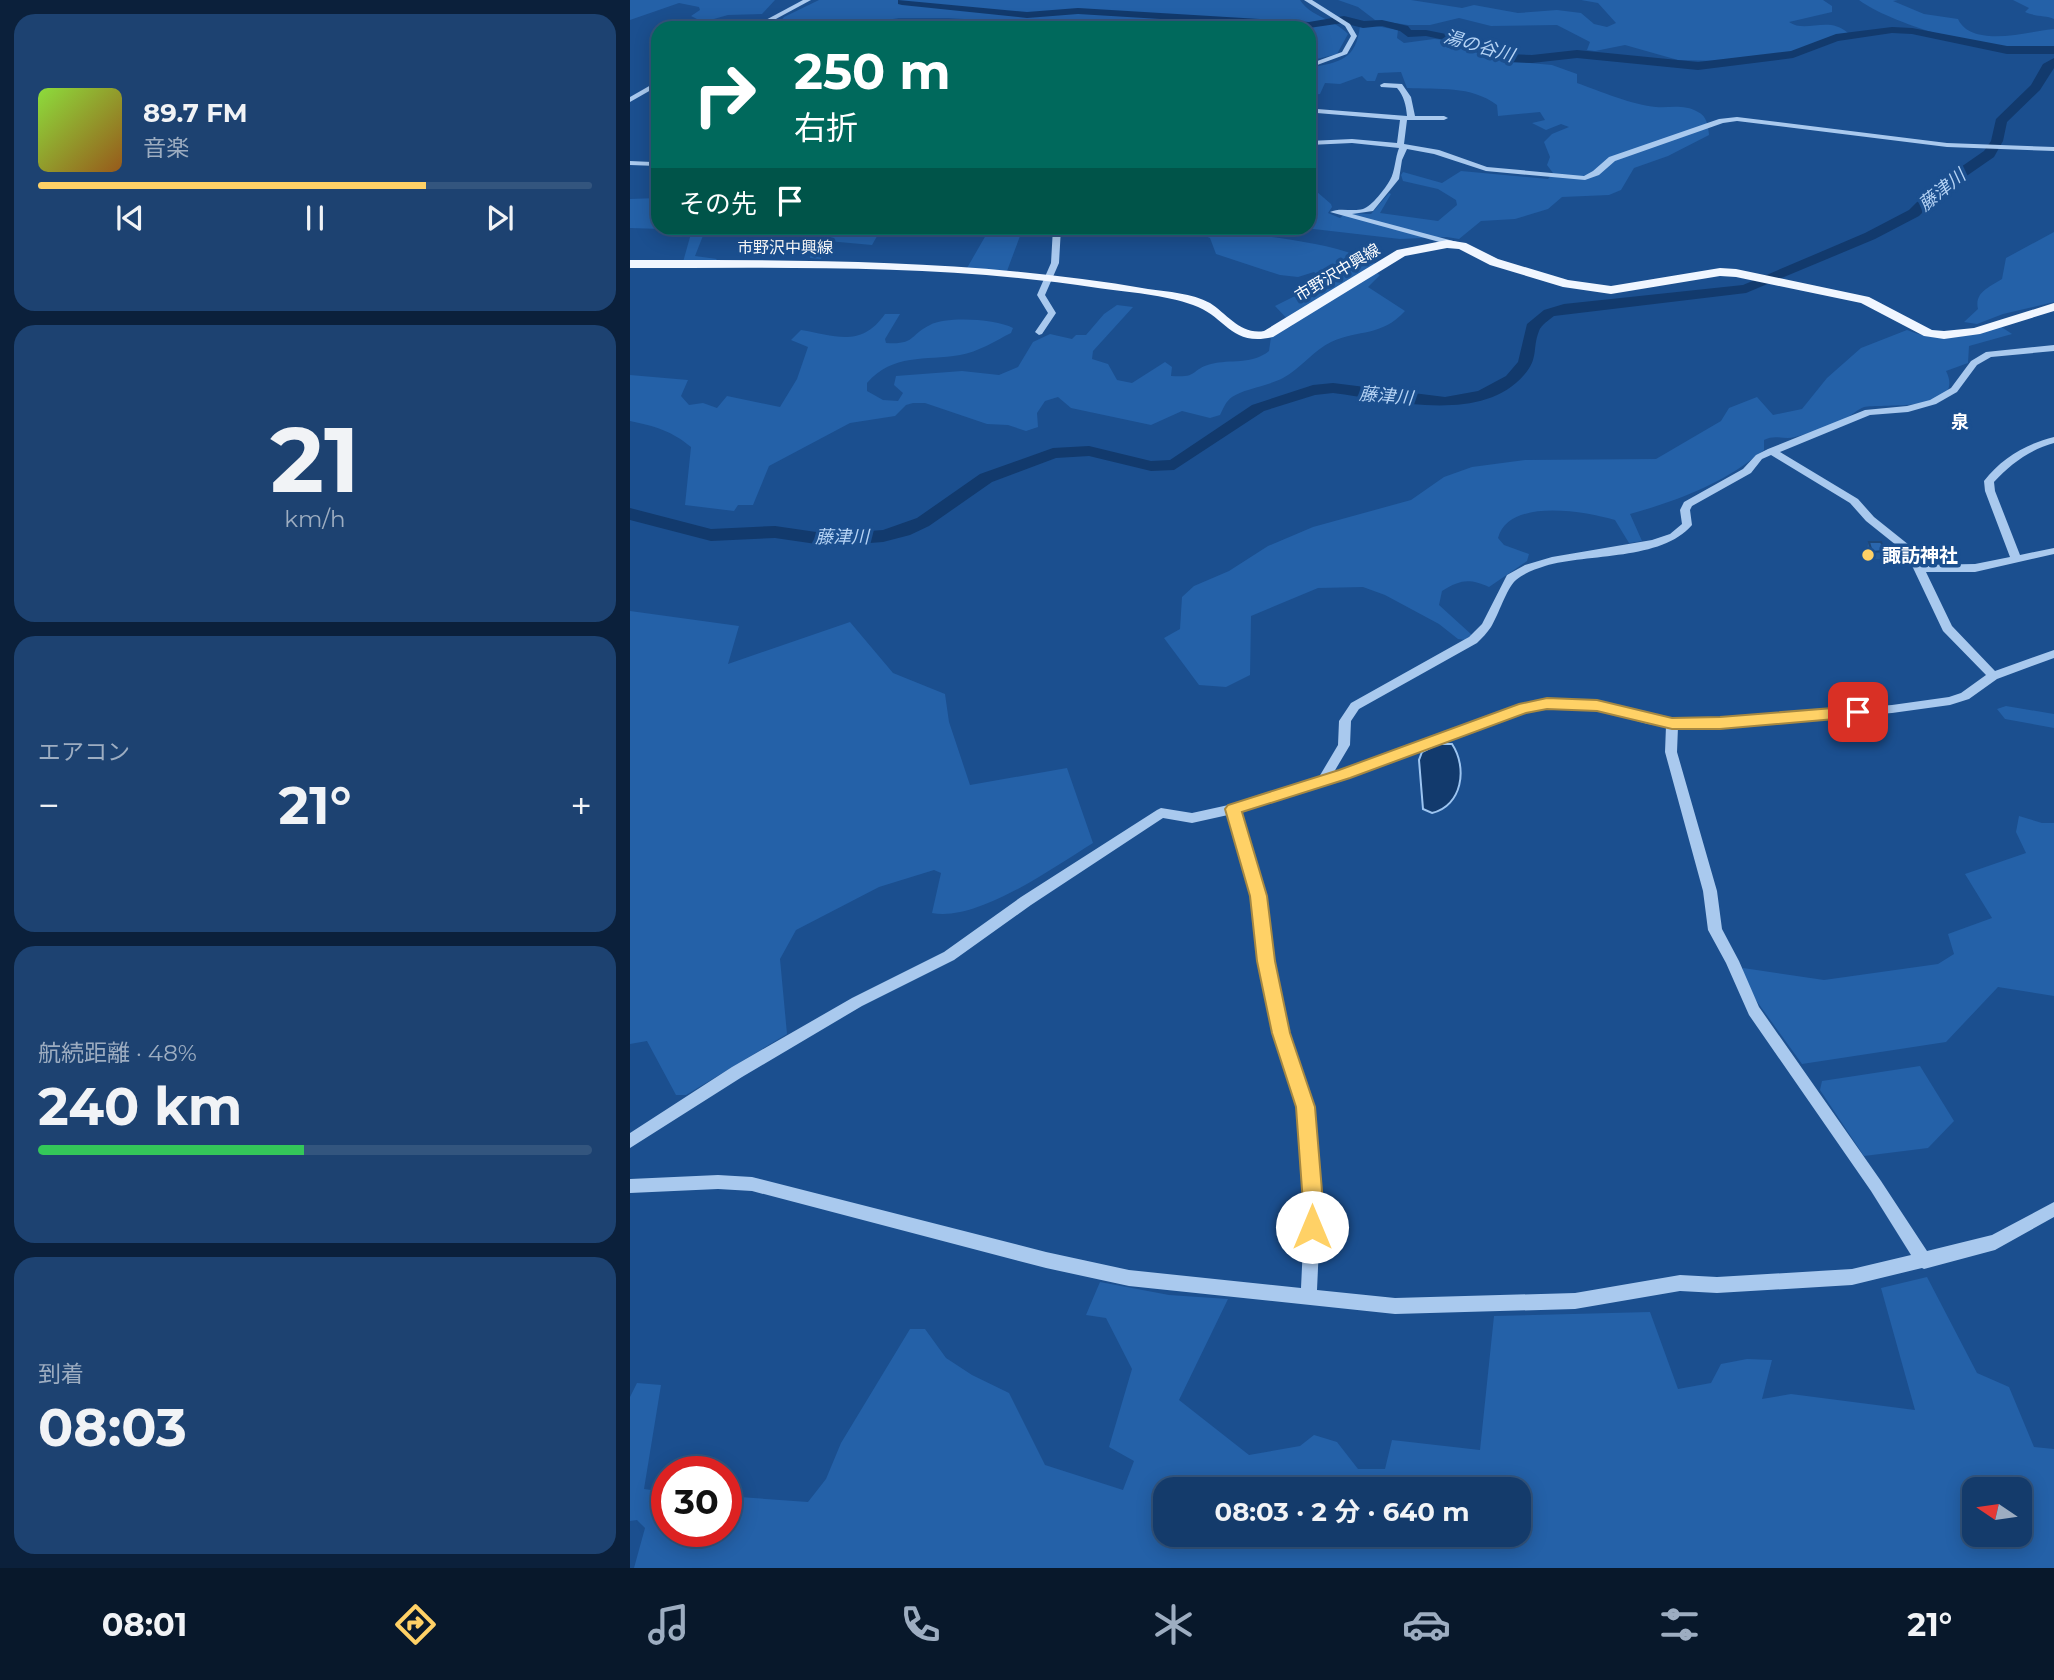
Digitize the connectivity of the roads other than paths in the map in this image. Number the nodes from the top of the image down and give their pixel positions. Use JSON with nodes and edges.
{"nodes":[{"id":1,"x":808,"y":0,"type":"edge"},
{"id":2,"x":1307,"y":0,"type":"edge"},
{"id":3,"x":768,"y":21,"type":"edge"},
{"id":4,"x":1316,"y":63,"type":"edge"},
{"id":5,"x":1384,"y":85,"type":"dead end"},
{"id":6,"x":651,"y":87,"type":"edge"},
{"id":7,"x":630,"y":100,"type":"edge"},
{"id":8,"x":1317,"y":111,"type":"dead end"},
{"id":9,"x":1408,"y":118,"type":"junction"},
{"id":10,"x":1444,"y":118,"type":"dead end"},
{"id":11,"x":1316,"y":143,"type":"edge"},
{"id":12,"x":1402,"y":146,"type":"junction"},
{"id":13,"x":2054,"y":149,"type":"edge"},
{"id":14,"x":630,"y":163,"type":"edge"},
{"id":15,"x":651,"y":164,"type":"edge"},
{"id":16,"x":1057,"y":235,"type":"edge"},
{"id":17,"x":1454,"y":244,"type":"junction"},
{"id":18,"x":630,"y":264,"type":"edge"},
{"id":19,"x":1049,"y":276,"type":"junction"},
{"id":20,"x":2054,"y":307,"type":"edge"},
{"id":21,"x":1039,"y":332,"type":"dead end"},
{"id":22,"x":2054,"y":348,"type":"edge"},
{"id":23,"x":2054,"y":440,"type":"edge"},
{"id":24,"x":1771,"y":452,"type":"junction"},
{"id":25,"x":2054,"y":551,"type":"edge"},
{"id":26,"x":2016,"y":559,"type":"junction"},
{"id":27,"x":1919,"y":569,"type":"junction"},
{"id":28,"x":2054,"y":654,"type":"edge"},
{"id":29,"x":1993,"y":676,"type":"junction"},
{"id":30,"x":1672,"y":723,"type":"junction"},
{"id":31,"x":1325,"y":778,"type":"junction"},
{"id":32,"x":1233,"y":809,"type":"junction"},
{"id":33,"x":630,"y":1141,"type":"edge"},
{"id":34,"x":630,"y":1186,"type":"edge"},
{"id":35,"x":2054,"y":1209,"type":"edge"},
{"id":36,"x":1924,"y":1261,"type":"junction"},
{"id":37,"x":1309,"y":1297,"type":"junction"}],
"edges":[{"from":1,"to":3,"type":"street"},
{"from":2,"to":4,"type":"street"},
{"from":5,"to":9,"type":"street"},
{"from":6,"to":7,"type":"street"},
{"from":8,"to":9,"type":"street"},
{"from":9,"to":10,"type":"street"},
{"from":9,"to":12,"type":"street"},
{"from":11,"to":12,"type":"street"},
{"from":12,"to":13,"type":"street"},
{"from":12,"to":17,"type":"street"},
{"from":14,"to":15,"type":"street"},
{"from":16,"to":19,"type":"street"},
{"from":17,"to":19,"type":"main road","name":"市野沢中興線"},
{"from":17,"to":20,"type":"main road"},
{"from":18,"to":19,"type":"main road","name":"市野沢中興線"},
{"from":19,"to":21,"type":"street"},
{"from":22,"to":24,"type":"street"},
{"from":23,"to":26,"type":"street"},
{"from":24,"to":27,"type":"street"},
{"from":24,"to":31,"type":"street"},
{"from":25,"to":26,"type":"street"},
{"from":26,"to":27,"type":"street"},
{"from":27,"to":29,"type":"street"},
{"from":28,"to":29,"type":"street"},
{"from":29,"to":30,"type":"street"},
{"from":30,"to":31,"type":"street"},
{"from":30,"to":36,"type":"street"},
{"from":31,"to":32,"type":"street"},
{"from":32,"to":33,"type":"street"},
{"from":32,"to":37,"type":"street"},
{"from":34,"to":37,"type":"street"},
{"from":35,"to":36,"type":"street"},
{"from":36,"to":37,"type":"street"}]}
